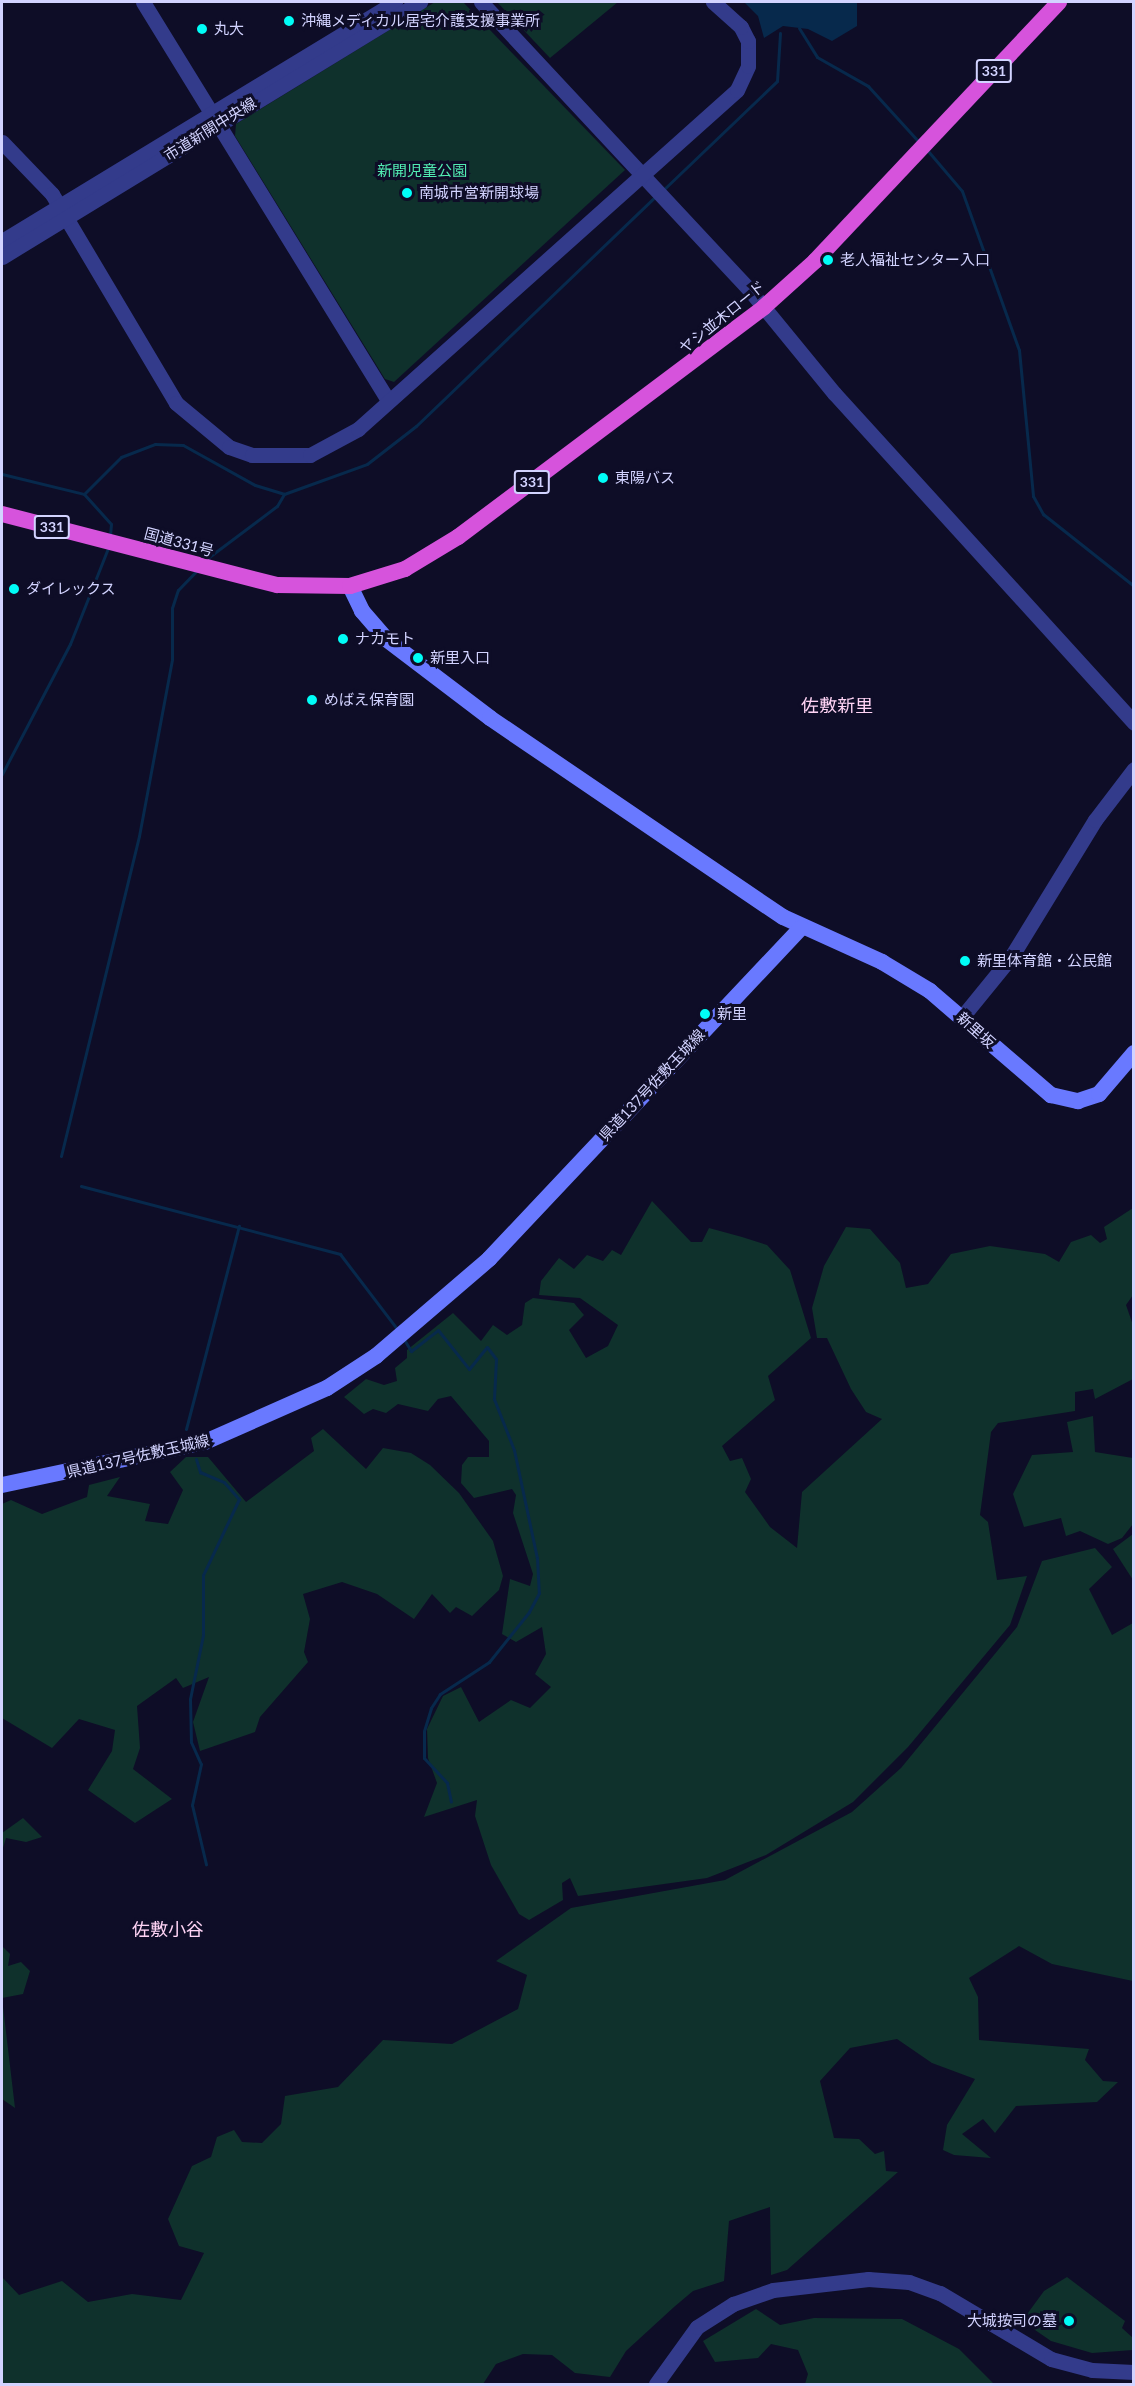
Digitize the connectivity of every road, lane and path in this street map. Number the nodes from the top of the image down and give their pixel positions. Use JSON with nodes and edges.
{"nodes":[{"id":1,"x":143,"y":2,"type":"edge"},
{"id":2,"x":395,"y":2,"type":"edge"},
{"id":3,"x":481,"y":2,"type":"edge"},
{"id":4,"x":713,"y":2,"type":"edge"},
{"id":5,"x":1059,"y":2,"type":"edge"},
{"id":6,"x":415,"y":3,"type":"edge"},
{"id":7,"x":324,"y":52,"type":"junction"},
{"id":8,"x":214,"y":119,"type":"junction"},
{"id":9,"x":2,"y":142,"type":"edge"},
{"id":10,"x":643,"y":173,"type":"junction"},
{"id":11,"x":63,"y":212,"type":"junction"},
{"id":12,"x":2,"y":241,"type":"edge"},
{"id":13,"x":2,"y":257,"type":"edge"},
{"id":14,"x":764,"y":307,"type":"junction"},
{"id":15,"x":388,"y":401,"type":"junction"},
{"id":16,"x":2,"y":514,"type":"edge"},
{"id":17,"x":350,"y":586,"type":"junction"},
{"id":18,"x":1134,"y":723,"type":"edge"},
{"id":19,"x":1134,"y":769,"type":"edge"},
{"id":20,"x":801,"y":928,"type":"junction"},
{"id":21,"x":962,"y":1017,"type":"junction"},
{"id":22,"x":1134,"y":1053,"type":"edge"},
{"id":23,"x":2,"y":1485,"type":"edge"},
{"id":24,"x":1134,"y":2372,"type":"edge"},
{"id":25,"x":656,"y":2385,"type":"edge"}],
"edges":[{"from":1,"to":8,"type":"street"},
{"from":2,"to":7,"type":"street","name":"市道新開中央線"},
{"from":3,"to":10,"type":"street"},
{"from":4,"to":10,"type":"street"},
{"from":5,"to":14,"type":"highway","name":"ヤシ並木ロード","number":"331"},
{"from":6,"to":7,"type":"street","name":"市道新開中央線"},
{"from":7,"to":8,"type":"street","name":"市道新開中央線"},
{"from":8,"to":11,"type":"street","name":"市道新開中央線"},
{"from":8,"to":15,"type":"street"},
{"from":9,"to":11,"type":"street"},
{"from":10,"to":14,"type":"street"},
{"from":10,"to":15,"type":"street"},
{"from":11,"to":12,"type":"street","name":"市道新開中央線"},
{"from":11,"to":13,"type":"street","name":"市道新開中央線"},
{"from":11,"to":15,"type":"street"},
{"from":14,"to":17,"type":"highway","name":"ヤシ並木ロード","number":"331"},
{"from":14,"to":18,"type":"street"},
{"from":16,"to":17,"type":"highway","name":"国道331号","number":"331"},
{"from":17,"to":20,"type":"main road"},
{"from":19,"to":21,"type":"street"},
{"from":20,"to":21,"type":"main road","name":"新里坂"},
{"from":20,"to":23,"type":"main road","name":"県道137号佐敷玉城線"},
{"from":21,"to":22,"type":"main road","name":"新里坂"},
{"from":24,"to":25,"type":"street"}]}
